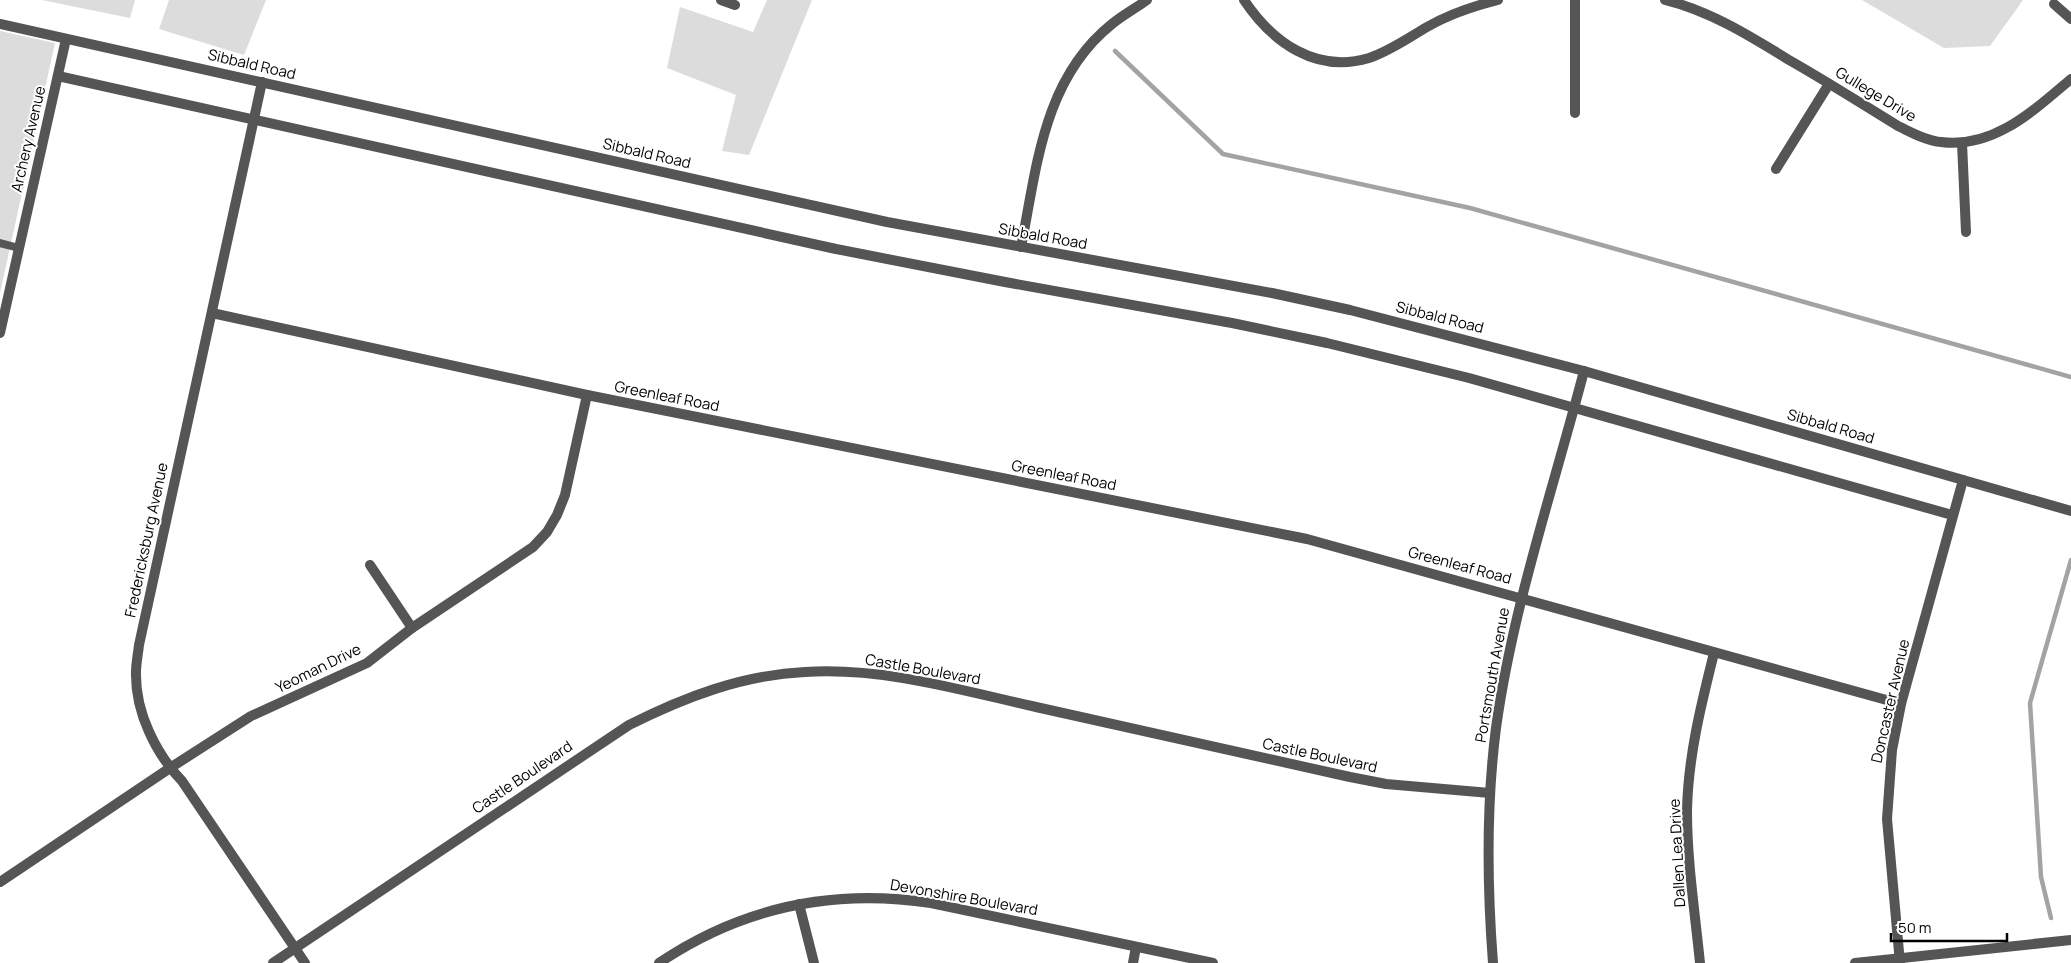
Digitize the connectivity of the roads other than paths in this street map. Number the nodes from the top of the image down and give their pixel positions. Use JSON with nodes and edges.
{"nodes":[{"id":1,"x":721,"y":0,"type":"edge"},
{"id":2,"x":1147,"y":0,"type":"edge"},
{"id":3,"x":1244,"y":0,"type":"edge"},
{"id":4,"x":1498,"y":0,"type":"edge"},
{"id":5,"x":1575,"y":0,"type":"edge"},
{"id":6,"x":1665,"y":0,"type":"edge"},
{"id":7,"x":2054,"y":4,"type":"dead end"},
{"id":8,"x":735,"y":5,"type":"dead end"},
{"id":9,"x":2071,"y":18,"type":"edge"},
{"id":10,"x":0,"y":24,"type":"edge"},
{"id":11,"x":66,"y":39,"type":"junction"},
{"id":12,"x":58,"y":76,"type":"junction"},
{"id":13,"x":2071,"y":79,"type":"edge"},
{"id":14,"x":262,"y":82,"type":"junction"},
{"id":15,"x":1829,"y":84,"type":"junction"},
{"id":16,"x":1575,"y":113,"type":"dead end"},
{"id":17,"x":254,"y":120,"type":"junction"},
{"id":18,"x":1962,"y":143,"type":"junction"},
{"id":19,"x":1776,"y":168,"type":"dead end"},
{"id":20,"x":1966,"y":232,"type":"dead end"},
{"id":21,"x":0,"y":243,"type":"edge"},
{"id":22,"x":19,"y":248,"type":"junction"},
{"id":23,"x":1021,"y":248,"type":"junction"},
{"id":24,"x":212,"y":313,"type":"junction"},
{"id":25,"x":0,"y":333,"type":"edge"},
{"id":26,"x":1584,"y":371,"type":"junction"},
{"id":27,"x":587,"y":396,"type":"junction"},
{"id":28,"x":1574,"y":409,"type":"junction"},
{"id":29,"x":1963,"y":480,"type":"junction"},
{"id":30,"x":2071,"y":511,"type":"edge"},
{"id":31,"x":1952,"y":515,"type":"junction"},
{"id":32,"x":370,"y":565,"type":"dead end"},
{"id":33,"x":1521,"y":598,"type":"junction"},
{"id":34,"x":412,"y":628,"type":"junction"},
{"id":35,"x":1714,"y":653,"type":"junction"},
{"id":36,"x":1901,"y":704,"type":"junction"},
{"id":37,"x":170,"y":768,"type":"junction"},
{"id":38,"x":1490,"y":792,"type":"junction"},
{"id":39,"x":0,"y":882,"type":"edge"},
{"id":40,"x":799,"y":904,"type":"junction"},
{"id":41,"x":2071,"y":940,"type":"edge"},
{"id":42,"x":1136,"y":947,"type":"junction"},
{"id":43,"x":295,"y":948,"type":"junction"},
{"id":44,"x":1900,"y":961,"type":"edge"},
{"id":45,"x":273,"y":963,"type":"edge"},
{"id":46,"x":305,"y":963,"type":"edge"},
{"id":47,"x":659,"y":963,"type":"edge"},
{"id":48,"x":814,"y":963,"type":"edge"},
{"id":49,"x":1133,"y":963,"type":"edge"},
{"id":50,"x":1213,"y":963,"type":"edge"},
{"id":51,"x":1493,"y":963,"type":"edge"},
{"id":52,"x":1700,"y":963,"type":"edge"},
{"id":53,"x":1855,"y":963,"type":"edge"}],
"edges":[{"from":1,"to":8,"type":"street"},
{"from":2,"to":23,"type":"street"},
{"from":3,"to":4,"type":"street"},
{"from":5,"to":16,"type":"street"},
{"from":6,"to":15,"type":"street","name":"Gullege Drive"},
{"from":7,"to":9,"type":"street"},
{"from":10,"to":11,"type":"street","name":"Sibbald Road"},
{"from":11,"to":12,"type":"street","name":"Archery Avenue"},
{"from":11,"to":14,"type":"street","name":"Sibbald Road"},
{"from":12,"to":17,"type":"street"},
{"from":12,"to":22,"type":"street","name":"Archery Avenue"},
{"from":13,"to":18,"type":"street","name":"Gullege Drive"},
{"from":14,"to":17,"type":"street","name":"Fredericksburg Avenue"},
{"from":14,"to":23,"type":"street","name":"Sibbald Road"},
{"from":15,"to":18,"type":"street","name":"Gullege Drive"},
{"from":15,"to":19,"type":"street"},
{"from":17,"to":24,"type":"street","name":"Fredericksburg Avenue"},
{"from":17,"to":28,"type":"street"},
{"from":18,"to":20,"type":"street"},
{"from":21,"to":22,"type":"lane"},
{"from":22,"to":25,"type":"street","name":"Archery Avenue"},
{"from":23,"to":26,"type":"street","name":"Sibbald Road"},
{"from":24,"to":27,"type":"street","name":"Greenleaf Road"},
{"from":24,"to":37,"type":"street","name":"Fredericksburg Avenue"},
{"from":26,"to":28,"type":"street","name":"Portsmouth Avenue"},
{"from":26,"to":29,"type":"street","name":"Sibbald Road"},
{"from":27,"to":33,"type":"street","name":"Greenleaf Road"},
{"from":27,"to":34,"type":"street","name":"Yeoman Drive"},
{"from":28,"to":31,"type":"street"},
{"from":28,"to":33,"type":"street","name":"Portsmouth Avenue"},
{"from":29,"to":30,"type":"street","name":"Sibbald Road"},
{"from":29,"to":31,"type":"street","name":"Doncaster Avenue"},
{"from":31,"to":36,"type":"street","name":"Doncaster Avenue"},
{"from":32,"to":34,"type":"street"},
{"from":33,"to":35,"type":"street","name":"Greenleaf Road"},
{"from":33,"to":38,"type":"street","name":"Portsmouth Avenue"},
{"from":34,"to":37,"type":"street","name":"Yeoman Drive"},
{"from":35,"to":36,"type":"street","name":"Greenleaf Road"},
{"from":35,"to":52,"type":"street","name":"Dallen Lea Drive"},
{"from":36,"to":44,"type":"street","name":"Doncaster Avenue"},
{"from":37,"to":39,"type":"street","name":"Yeoman Drive"},
{"from":37,"to":43,"type":"street","name":"Fredericksburg Avenue"},
{"from":38,"to":43,"type":"street","name":"Castle Boulevard"},
{"from":38,"to":51,"type":"street","name":"Portsmouth Avenue"},
{"from":40,"to":42,"type":"street","name":"Devonshire Boulevard"},
{"from":40,"to":47,"type":"street","name":"Devonshire Boulevard"},
{"from":40,"to":48,"type":"street"},
{"from":41,"to":44,"type":"street"},
{"from":42,"to":49,"type":"street"},
{"from":42,"to":50,"type":"street","name":"Devonshire Boulevard"},
{"from":43,"to":45,"type":"street","name":"Castle Boulevard"},
{"from":43,"to":46,"type":"street","name":"Fredericksburg Avenue"},
{"from":44,"to":53,"type":"street"}]}
